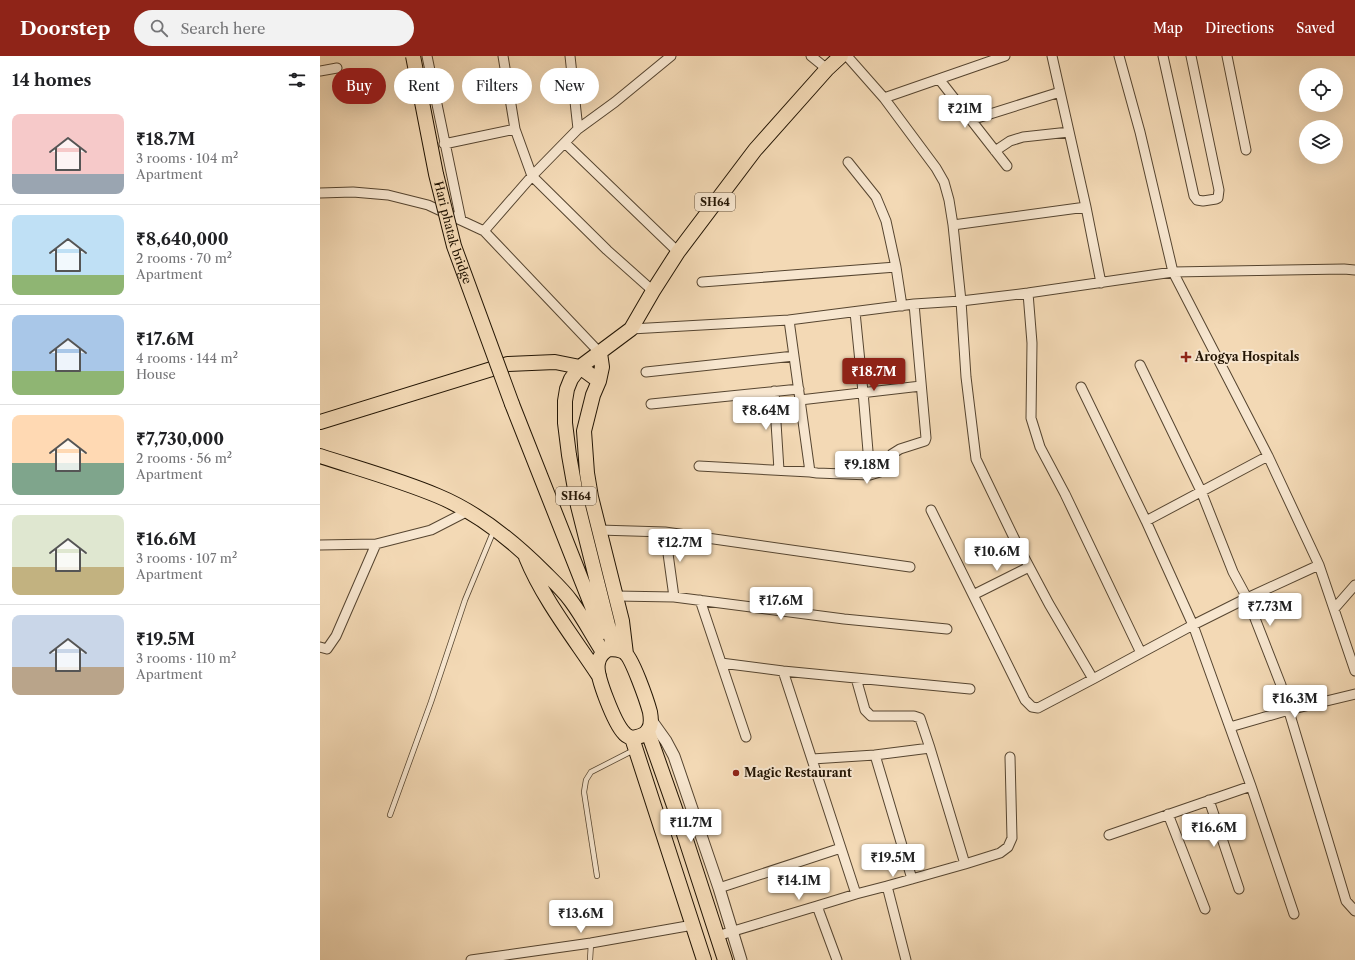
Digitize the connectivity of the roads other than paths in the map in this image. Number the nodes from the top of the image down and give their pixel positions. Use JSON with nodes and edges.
{"nodes":[{"id":1,"x":413,"y":56,"type":"edge"},
{"id":2,"x":427,"y":56,"type":"edge"},
{"id":3,"x":503,"y":56,"type":"edge"},
{"id":4,"x":570,"y":56,"type":"edge"},
{"id":5,"x":671,"y":56,"type":"edge"},
{"id":6,"x":811,"y":56,"type":"edge"},
{"id":7,"x":841,"y":56,"type":"edge"},
{"id":8,"x":847,"y":56,"type":"edge"},
{"id":9,"x":1004,"y":56,"type":"edge"},
{"id":10,"x":1052,"y":56,"type":"edge"},
{"id":11,"x":1119,"y":56,"type":"edge"},
{"id":12,"x":1163,"y":56,"type":"edge"},
{"id":13,"x":1191,"y":56,"type":"edge"},
{"id":14,"x":1227,"y":56,"type":"edge"},
{"id":15,"x":332,"y":69,"type":"edge"},
{"id":16,"x":827,"y":69,"type":"junction"},
{"id":17,"x":320,"y":71,"type":"edge"},
{"id":18,"x":939,"y":79,"type":"junction"},
{"id":19,"x":1060,"y":92,"type":"junction"},
{"id":20,"x":884,"y":98,"type":"junction"},
{"id":21,"x":971,"y":120,"type":"junction"},
{"id":22,"x":515,"y":129,"type":"junction"},
{"id":23,"x":578,"y":129,"type":"junction"},
{"id":24,"x":1069,"y":132,"type":"junction"},
{"id":25,"x":565,"y":143,"type":"junction"},
{"id":26,"x":444,"y":144,"type":"junction"},
{"id":27,"x":1246,"y":150,"type":"dead end"},
{"id":28,"x":995,"y":151,"type":"junction"},
{"id":29,"x":848,"y":162,"type":"dead end"},
{"id":30,"x":1007,"y":166,"type":"dead end"},
{"id":31,"x":532,"y":176,"type":"junction"},
{"id":32,"x":320,"y":193,"type":"edge"},
{"id":33,"x":1086,"y":207,"type":"junction"},
{"id":34,"x":461,"y":220,"type":"junction"},
{"id":35,"x":953,"y":224,"type":"junction"},
{"id":36,"x":484,"y":231,"type":"junction"},
{"id":37,"x":678,"y":252,"type":"junction"},
{"id":38,"x":896,"y":267,"type":"junction"},
{"id":39,"x":1355,"y":270,"type":"edge"},
{"id":40,"x":1173,"y":272,"type":"junction"},
{"id":41,"x":702,"y":282,"type":"dead end"},
{"id":42,"x":1102,"y":283,"type":"junction"},
{"id":43,"x":653,"y":291,"type":"junction"},
{"id":44,"x":1028,"y":293,"type":"junction"},
{"id":45,"x":961,"y":301,"type":"junction"},
{"id":46,"x":914,"y":304,"type":"junction"},
{"id":47,"x":902,"y":306,"type":"junction"},
{"id":48,"x":854,"y":312,"type":"junction"},
{"id":49,"x":789,"y":320,"type":"junction"},
{"id":50,"x":631,"y":329,"type":"junction"},
{"id":51,"x":600,"y":353,"type":"junction"},
{"id":52,"x":794,"y":356,"type":"junction"},
{"id":53,"x":1140,"y":365,"type":"dead end"},
{"id":54,"x":580,"y":367,"type":"junction"},
{"id":55,"x":646,"y":372,"type":"dead end"},
{"id":56,"x":599,"y":381,"type":"junction"},
{"id":57,"x":921,"y":386,"type":"junction"},
{"id":58,"x":1081,"y":387,"type":"dead end"},
{"id":59,"x":798,"y":388,"type":"junction"},
{"id":60,"x":774,"y":391,"type":"junction"},
{"id":61,"x":864,"y":392,"type":"junction"},
{"id":62,"x":800,"y":400,"type":"junction"},
{"id":63,"x":651,"y":404,"type":"dead end"},
{"id":64,"x":320,"y":422,"type":"edge"},
{"id":65,"x":320,"y":456,"type":"edge"},
{"id":66,"x":1268,"y":456,"type":"junction"},
{"id":67,"x":699,"y":466,"type":"dead end"},
{"id":68,"x":779,"y":470,"type":"junction"},
{"id":69,"x":810,"y":472,"type":"junction"},
{"id":70,"x":870,"y":475,"type":"junction"},
{"id":71,"x":1201,"y":491,"type":"junction"},
{"id":72,"x":931,"y":510,"type":"dead end"},
{"id":73,"x":468,"y":511,"type":"junction"},
{"id":74,"x":1146,"y":520,"type":"junction"},
{"id":75,"x":495,"y":528,"type":"junction"},
{"id":76,"x":599,"y":530,"type":"junction"},
{"id":77,"x":665,"y":532,"type":"junction"},
{"id":78,"x":376,"y":544,"type":"junction"},
{"id":79,"x":320,"y":545,"type":"edge"},
{"id":80,"x":524,"y":552,"type":"junction"},
{"id":81,"x":1319,"y":565,"type":"junction"},
{"id":82,"x":910,"y":567,"type":"dead end"},
{"id":83,"x":1029,"y":567,"type":"junction"},
{"id":84,"x":1355,"y":585,"type":"edge"},
{"id":85,"x":973,"y":595,"type":"junction"},
{"id":86,"x":616,"y":596,"type":"junction"},
{"id":87,"x":674,"y":597,"type":"junction"},
{"id":88,"x":1246,"y":598,"type":"junction"},
{"id":89,"x":700,"y":600,"type":"junction"},
{"id":90,"x":1334,"y":609,"type":"junction"},
{"id":91,"x":1193,"y":624,"type":"junction"},
{"id":92,"x":947,"y":629,"type":"dead end"},
{"id":93,"x":320,"y":647,"type":"edge"},
{"id":94,"x":613,"y":651,"type":"junction"},
{"id":95,"x":1141,"y":653,"type":"junction"},
{"id":96,"x":721,"y":663,"type":"junction"},
{"id":97,"x":783,"y":671,"type":"junction"},
{"id":98,"x":1355,"y":671,"type":"edge"},
{"id":99,"x":599,"y":676,"type":"junction"},
{"id":100,"x":856,"y":678,"type":"junction"},
{"id":101,"x":1093,"y":679,"type":"junction"},
{"id":102,"x":970,"y":689,"type":"dead end"},
{"id":103,"x":1355,"y":694,"type":"edge"},
{"id":104,"x":1289,"y":710,"type":"junction"},
{"id":105,"x":649,"y":726,"type":"junction"},
{"id":106,"x":1230,"y":727,"type":"junction"},
{"id":107,"x":746,"y":736,"type":"dead end"},
{"id":108,"x":634,"y":744,"type":"junction"},
{"id":109,"x":930,"y":748,"type":"junction"},
{"id":110,"x":875,"y":755,"type":"junction"},
{"id":111,"x":1010,"y":757,"type":"dead end"},
{"id":112,"x":812,"y":759,"type":"junction"},
{"id":113,"x":1251,"y":786,"type":"junction"},
{"id":114,"x":1209,"y":800,"type":"junction"},
{"id":115,"x":1168,"y":814,"type":"junction"},
{"id":116,"x":390,"y":815,"type":"dead end"},
{"id":117,"x":1109,"y":835,"type":"dead end"},
{"id":118,"x":841,"y":848,"type":"junction"},
{"id":119,"x":965,"y":864,"type":"junction"},
{"id":120,"x":597,"y":876,"type":"dead end"},
{"id":121,"x":912,"y":879,"type":"junction"},
{"id":122,"x":887,"y":886,"type":"junction"},
{"id":123,"x":719,"y":888,"type":"junction"},
{"id":124,"x":1239,"y":890,"type":"dead end"},
{"id":125,"x":856,"y":894,"type":"junction"},
{"id":126,"x":817,"y":906,"type":"junction"},
{"id":127,"x":1205,"y":909,"type":"dead end"},
{"id":128,"x":1355,"y":911,"type":"edge"},
{"id":129,"x":1294,"y":914,"type":"dead end"},
{"id":130,"x":693,"y":925,"type":"junction"},
{"id":131,"x":732,"y":931,"type":"junction"},
{"id":132,"x":716,"y":936,"type":"junction"},
{"id":133,"x":591,"y":943,"type":"junction"},
{"id":134,"x":472,"y":960,"type":"edge"},
{"id":135,"x":590,"y":960,"type":"edge"},
{"id":136,"x":704,"y":960,"type":"edge"},
{"id":137,"x":724,"y":960,"type":"edge"},
{"id":138,"x":741,"y":960,"type":"edge"},
{"id":139,"x":837,"y":960,"type":"edge"},
{"id":140,"x":906,"y":960,"type":"edge"}],
"edges":[{"from":1,"to":94,"type":"main road","name":"Hari phatak bridge","bridge":true},
{"from":2,"to":26,"type":"street"},
{"from":3,"to":22,"type":"street"},
{"from":4,"to":23,"type":"street"},
{"from":5,"to":23,"type":"street"},
{"from":6,"to":16,"type":"street"},
{"from":7,"to":16,"type":"main road","number":"SH64"},
{"from":8,"to":20,"type":"street"},
{"from":9,"to":18,"type":"street"},
{"from":10,"to":19,"type":"street"},
{"from":11,"to":40,"type":"street"},
{"from":12,"to":13,"type":"street"},
{"from":14,"to":27,"type":"street"},
{"from":15,"to":17,"type":"street"},
{"from":16,"to":37,"type":"main road","number":"SH64"},
{"from":18,"to":20,"type":"street"},
{"from":18,"to":21,"type":"street"},
{"from":19,"to":21,"type":"street"},
{"from":19,"to":24,"type":"street"},
{"from":20,"to":35,"type":"street"},
{"from":21,"to":28,"type":"street"},
{"from":22,"to":26,"type":"street"},
{"from":22,"to":31,"type":"street"},
{"from":23,"to":25,"type":"street"},
{"from":24,"to":28,"type":"street"},
{"from":24,"to":33,"type":"street"},
{"from":25,"to":31,"type":"street"},
{"from":25,"to":37,"type":"street"},
{"from":26,"to":34,"type":"street"},
{"from":28,"to":30,"type":"street"},
{"from":29,"to":38,"type":"street"},
{"from":31,"to":36,"type":"street"},
{"from":31,"to":43,"type":"street"},
{"from":32,"to":34,"type":"street"},
{"from":33,"to":35,"type":"street"},
{"from":33,"to":42,"type":"street"},
{"from":34,"to":36,"type":"street"},
{"from":35,"to":45,"type":"street"},
{"from":36,"to":51,"type":"street"},
{"from":37,"to":43,"type":"main road","number":"SH64"},
{"from":38,"to":41,"type":"street"},
{"from":38,"to":47,"type":"street"},
{"from":39,"to":40,"type":"street"},
{"from":40,"to":42,"type":"street"},
{"from":40,"to":66,"type":"street"},
{"from":42,"to":44,"type":"street"},
{"from":43,"to":50,"type":"main road","number":"SH64"},
{"from":44,"to":45,"type":"street"},
{"from":44,"to":95,"type":"street"},
{"from":45,"to":46,"type":"street"},
{"from":45,"to":83,"type":"street"},
{"from":46,"to":47,"type":"street"},
{"from":46,"to":57,"type":"street"},
{"from":47,"to":48,"type":"street"},
{"from":48,"to":49,"type":"street"},
{"from":48,"to":61,"type":"street"},
{"from":49,"to":50,"type":"street"},
{"from":49,"to":52,"type":"street"},
{"from":50,"to":51,"type":"main road","number":"SH64"},
{"from":51,"to":54,"type":"main road","number":"SH64"},
{"from":51,"to":56,"type":"main road","number":"SH64"},
{"from":52,"to":55,"type":"street"},
{"from":52,"to":59,"type":"street"},
{"from":53,"to":71,"type":"street"},
{"from":54,"to":56,"type":"main road"},
{"from":54,"to":64,"type":"main road"},
{"from":54,"to":94,"type":"main road","number":"SH64"},
{"from":56,"to":76,"type":"main road","number":"SH64"},
{"from":57,"to":61,"type":"street"},
{"from":57,"to":70,"type":"street"},
{"from":58,"to":74,"type":"street"},
{"from":59,"to":60,"type":"street"},
{"from":59,"to":62,"type":"street"},
{"from":60,"to":63,"type":"street"},
{"from":60,"to":68,"type":"street"},
{"from":61,"to":62,"type":"street"},
{"from":61,"to":70,"type":"street"},
{"from":62,"to":69,"type":"street"},
{"from":65,"to":73,"type":"main road"},
{"from":66,"to":71,"type":"street"},
{"from":66,"to":81,"type":"street"},
{"from":67,"to":68,"type":"street"},
{"from":68,"to":69,"type":"street"},
{"from":69,"to":70,"type":"street"},
{"from":71,"to":74,"type":"street"},
{"from":71,"to":88,"type":"street"},
{"from":72,"to":85,"type":"street"},
{"from":73,"to":75,"type":"main road"},
{"from":73,"to":78,"type":"street"},
{"from":74,"to":91,"type":"street"},
{"from":75,"to":80,"type":"main road"},
{"from":75,"to":116,"type":"lane"},
{"from":76,"to":77,"type":"street"},
{"from":76,"to":86,"type":"main road","number":"SH64"},
{"from":77,"to":82,"type":"street"},
{"from":77,"to":87,"type":"street"},
{"from":78,"to":79,"type":"street"},
{"from":78,"to":93,"type":"street"},
{"from":80,"to":94,"type":"main road"},
{"from":80,"to":99,"type":"main road"},
{"from":81,"to":88,"type":"street"},
{"from":81,"to":90,"type":"street"},
{"from":83,"to":85,"type":"street"},
{"from":83,"to":101,"type":"street"},
{"from":84,"to":90,"type":"street"},
{"from":85,"to":101,"type":"street"},
{"from":86,"to":87,"type":"street"},
{"from":86,"to":94,"type":"main road","number":"SH64"},
{"from":87,"to":89,"type":"street"},
{"from":88,"to":91,"type":"street"},
{"from":88,"to":104,"type":"street"},
{"from":89,"to":92,"type":"street"},
{"from":89,"to":96,"type":"street"},
{"from":90,"to":98,"type":"street"},
{"from":91,"to":95,"type":"street"},
{"from":91,"to":106,"type":"street"},
{"from":94,"to":99,"type":"main road"},
{"from":94,"to":105,"type":"main road"},
{"from":95,"to":101,"type":"street"},
{"from":96,"to":97,"type":"street"},
{"from":96,"to":107,"type":"street"},
{"from":97,"to":100,"type":"street"},
{"from":97,"to":112,"type":"street"},
{"from":99,"to":108,"type":"main road"},
{"from":100,"to":102,"type":"street"},
{"from":100,"to":109,"type":"street"},
{"from":103,"to":104,"type":"street"},
{"from":104,"to":106,"type":"street"},
{"from":104,"to":128,"type":"street"},
{"from":105,"to":108,"type":"main road"},
{"from":105,"to":123,"type":"street"},
{"from":105,"to":132,"type":"main road"},
{"from":106,"to":113,"type":"street"},
{"from":108,"to":120,"type":"lane"},
{"from":108,"to":130,"type":"main road"},
{"from":109,"to":110,"type":"street"},
{"from":109,"to":119,"type":"street"},
{"from":110,"to":112,"type":"street"},
{"from":110,"to":121,"type":"street"},
{"from":111,"to":119,"type":"street"},
{"from":112,"to":118,"type":"street"},
{"from":113,"to":114,"type":"street"},
{"from":113,"to":129,"type":"street"},
{"from":114,"to":115,"type":"street"},
{"from":114,"to":124,"type":"street"},
{"from":115,"to":117,"type":"street"},
{"from":115,"to":127,"type":"street"},
{"from":118,"to":123,"type":"street"},
{"from":118,"to":125,"type":"street"},
{"from":119,"to":121,"type":"street"},
{"from":121,"to":122,"type":"street"},
{"from":122,"to":125,"type":"street"},
{"from":122,"to":140,"type":"street"},
{"from":123,"to":131,"type":"street"},
{"from":125,"to":126,"type":"street"},
{"from":126,"to":131,"type":"street"},
{"from":126,"to":139,"type":"street"},
{"from":130,"to":133,"type":"street"},
{"from":130,"to":136,"type":"main road"},
{"from":131,"to":132,"type":"street"},
{"from":131,"to":138,"type":"street"},
{"from":132,"to":137,"type":"main road"},
{"from":133,"to":134,"type":"street"},
{"from":133,"to":135,"type":"lane"}]}
